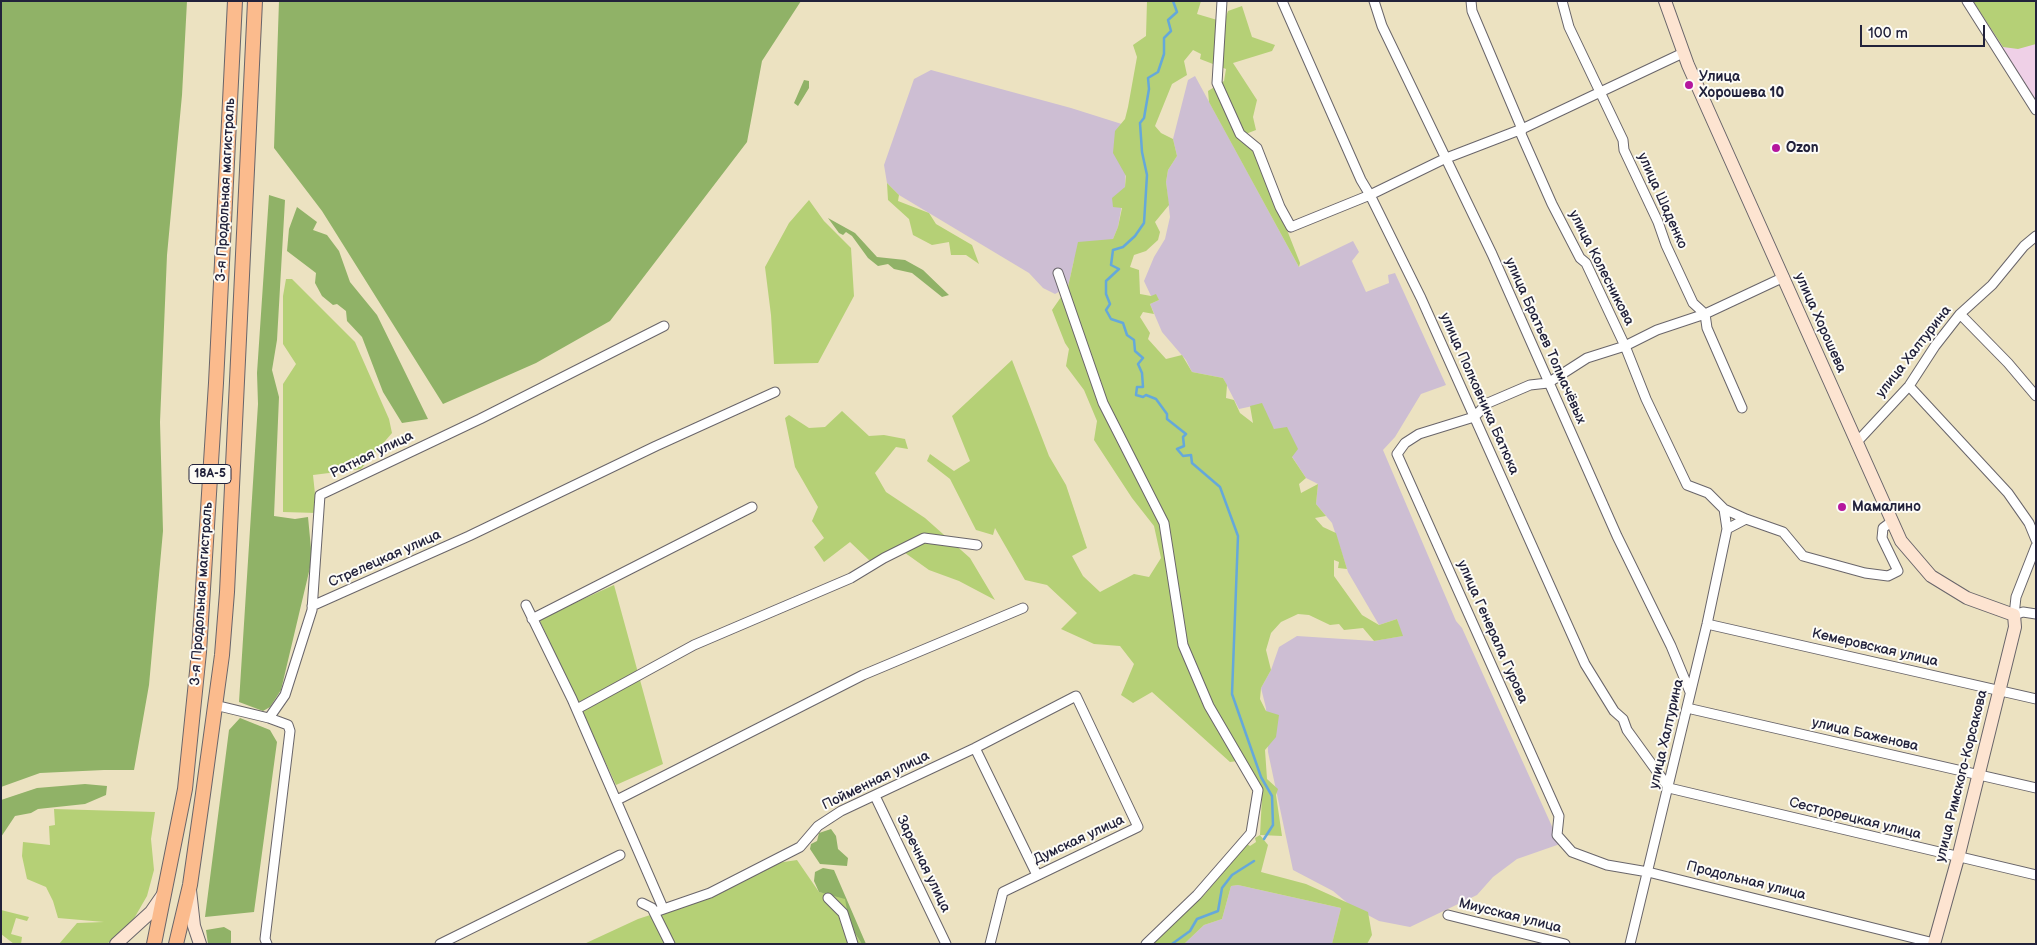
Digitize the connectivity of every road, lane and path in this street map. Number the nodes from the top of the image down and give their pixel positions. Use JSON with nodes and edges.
{"nodes":[{"id":1,"x":235,"y":1,"type":"edge"},
{"id":2,"x":255,"y":1,"type":"edge"},
{"id":3,"x":1222,"y":1,"type":"edge"},
{"id":4,"x":1282,"y":1,"type":"edge"},
{"id":5,"x":1374,"y":1,"type":"edge"},
{"id":6,"x":1471,"y":1,"type":"edge"},
{"id":7,"x":1562,"y":1,"type":"edge"},
{"id":8,"x":1666,"y":1,"type":"edge"},
{"id":9,"x":1967,"y":1,"type":"edge"},
{"id":10,"x":1683,"y":53,"type":"junction"},
{"id":11,"x":1600,"y":92,"type":"junction"},
{"id":12,"x":2036,"y":110,"type":"edge"},
{"id":13,"x":1522,"y":129,"type":"junction"},
{"id":14,"x":1444,"y":159,"type":"junction"},
{"id":15,"x":1370,"y":194,"type":"junction"},
{"id":16,"x":2036,"y":236,"type":"edge"},
{"id":17,"x":1058,"y":273,"type":"dead end"},
{"id":18,"x":1784,"y":277,"type":"junction"},
{"id":19,"x":1705,"y":314,"type":"junction"},
{"id":20,"x":1960,"y":314,"type":"junction"},
{"id":21,"x":664,"y":326,"type":"dead end"},
{"id":22,"x":1625,"y":346,"type":"junction"},
{"id":23,"x":1548,"y":383,"type":"junction"},
{"id":24,"x":1909,"y":386,"type":"junction"},
{"id":25,"x":775,"y":392,"type":"dead end"},
{"id":26,"x":2036,"y":396,"type":"edge"},
{"id":27,"x":1742,"y":408,"type":"dead end"},
{"id":28,"x":1474,"y":417,"type":"junction"},
{"id":29,"x":1856,"y":443,"type":"junction"},
{"id":30,"x":752,"y":507,"type":"dead end"},
{"id":31,"x":1724,"y":509,"type":"junction"},
{"id":32,"x":1746,"y":519,"type":"junction"},
{"id":33,"x":1891,"y":522,"type":"junction"},
{"id":34,"x":1727,"y":529,"type":"junction"},
{"id":35,"x":2036,"y":540,"type":"edge"},
{"id":36,"x":977,"y":545,"type":"dead end"},
{"id":37,"x":2036,"y":546,"type":"edge"},
{"id":38,"x":526,"y":605,"type":"dead end"},
{"id":39,"x":312,"y":606,"type":"junction"},
{"id":40,"x":1024,"y":608,"type":"dead end"},
{"id":41,"x":2008,"y":613,"type":"junction"},
{"id":42,"x":2036,"y":614,"type":"edge"},
{"id":43,"x":532,"y":619,"type":"junction"},
{"id":44,"x":1707,"y":624,"type":"junction"},
{"id":45,"x":1999,"y":690,"type":"junction"},
{"id":46,"x":1690,"y":692,"type":"junction"},
{"id":47,"x":1076,"y":696,"type":"joint"},
{"id":48,"x":2036,"y":699,"type":"edge"},
{"id":49,"x":215,"y":705,"type":"junction"},
{"id":50,"x":1687,"y":708,"type":"junction"},
{"id":51,"x":577,"y":709,"type":"junction"},
{"id":52,"x":269,"y":718,"type":"junction"},
{"id":53,"x":975,"y":748,"type":"junction"},
{"id":54,"x":1979,"y":775,"type":"junction"},
{"id":55,"x":1669,"y":788,"type":"junction"},
{"id":56,"x":2036,"y":788,"type":"edge"},
{"id":57,"x":875,"y":796,"type":"junction"},
{"id":58,"x":618,"y":800,"type":"junction"},
{"id":59,"x":1557,"y":835,"type":"joint"},
{"id":60,"x":620,"y":856,"type":"dead end"},
{"id":61,"x":1958,"y":858,"type":"junction"},
{"id":62,"x":1648,"y":872,"type":"junction"},
{"id":63,"x":1037,"y":875,"type":"junction"},
{"id":64,"x":2036,"y":875,"type":"edge"},
{"id":65,"x":190,"y":885,"type":"junction"},
{"id":66,"x":167,"y":887,"type":"junction"},
{"id":67,"x":828,"y":898,"type":"dead end"},
{"id":68,"x":642,"y":903,"type":"dead end"},
{"id":69,"x":663,"y":908,"type":"junction"},
{"id":70,"x":655,"y":912,"type":"junction"},
{"id":71,"x":1448,"y":915,"type":"dead end"},
{"id":72,"x":116,"y":944,"type":"edge"},
{"id":73,"x":154,"y":944,"type":"edge"},
{"id":74,"x":176,"y":944,"type":"edge"},
{"id":75,"x":200,"y":944,"type":"edge"},
{"id":76,"x":267,"y":944,"type":"edge"},
{"id":77,"x":440,"y":944,"type":"edge"},
{"id":78,"x":670,"y":944,"type":"edge"},
{"id":79,"x":853,"y":944,"type":"edge"},
{"id":80,"x":946,"y":944,"type":"edge"},
{"id":81,"x":990,"y":944,"type":"edge"},
{"id":82,"x":1146,"y":944,"type":"edge"},
{"id":83,"x":1565,"y":944,"type":"edge"},
{"id":84,"x":1630,"y":944,"type":"edge"},
{"id":85,"x":1935,"y":944,"type":"edge"}],
"edges":[{"from":1,"to":66,"type":"highway","name":"3-я Продольная магистраль","number":"18А-5"},
{"from":2,"to":49,"type":"highway","name":"3-я Продольная магистраль","number":"18А-5"},
{"from":3,"to":15,"type":"street"},
{"from":4,"to":15,"type":"street","name":"улица Полковника Батюка"},
{"from":5,"to":14,"type":"street","name":"улица Братьев Толмачёвых"},
{"from":6,"to":13,"type":"street","name":"улица Колесникова"},
{"from":7,"to":11,"type":"street","name":"улица Шаденко"},
{"from":8,"to":10,"type":"main road","name":"улица Хорошева"},
{"from":9,"to":12,"type":"street"},
{"from":10,"to":11,"type":"street"},
{"from":10,"to":18,"type":"main road","name":"улица Хорошева"},
{"from":11,"to":13,"type":"street"},
{"from":11,"to":19,"type":"street","name":"улица Шаденко"},
{"from":13,"to":14,"type":"street"},
{"from":13,"to":22,"type":"street","name":"улица Колесникова"},
{"from":14,"to":15,"type":"street"},
{"from":14,"to":23,"type":"street","name":"улица Братьев Толмачёвых"},
{"from":15,"to":28,"type":"street","name":"улица Полковника Батюка"},
{"from":16,"to":20,"type":"street","name":"улица Халтурина"},
{"from":17,"to":82,"type":"street"},
{"from":18,"to":19,"type":"street"},
{"from":18,"to":29,"type":"main road","name":"улица Хорошева"},
{"from":19,"to":22,"type":"street"},
{"from":19,"to":27,"type":"street","name":"улица Шаденко"},
{"from":20,"to":24,"type":"street","name":"улица Халтурина"},
{"from":20,"to":26,"type":"street"},
{"from":21,"to":39,"type":"street","name":"Ратная улица"},
{"from":22,"to":23,"type":"street"},
{"from":22,"to":31,"type":"street","name":"улица Колесникова"},
{"from":23,"to":28,"type":"street"},
{"from":23,"to":46,"type":"street","name":"улица Братьев Толмачёвых"},
{"from":24,"to":29,"type":"street","name":"улица Халтурина"},
{"from":24,"to":35,"type":"street"},
{"from":25,"to":39,"type":"street","name":"Стрелецкая улица"},
{"from":28,"to":55,"type":"street","name":"улица Полковника Батюка"},
{"from":28,"to":59,"type":"street","name":"улица Генерала Гурова"},
{"from":29,"to":33,"type":"main road","name":"улица Хорошева"},
{"from":30,"to":43,"type":"street"},
{"from":31,"to":32,"type":"street","name":"улица Колесникова"},
{"from":31,"to":34,"type":"street"},
{"from":32,"to":33,"type":"street","name":"улица Колесникова"},
{"from":32,"to":34,"type":"street"},
{"from":33,"to":41,"type":"main road","name":"улица Хорошева"},
{"from":34,"to":44,"type":"street","name":"улица Халтурина"},
{"from":36,"to":51,"type":"street"},
{"from":37,"to":41,"type":"street","name":"улица Римского-Корсакова"},
{"from":38,"to":43,"type":"street"},
{"from":39,"to":52,"type":"street"},
{"from":40,"to":58,"type":"street"},
{"from":41,"to":42,"type":"street"},
{"from":41,"to":45,"type":"main road","name":"улица Римского-Корсакова"},
{"from":43,"to":51,"type":"street"},
{"from":44,"to":45,"type":"street","name":"Кемеровская улица"},
{"from":44,"to":46,"type":"street","name":"улица Халтурина"},
{"from":45,"to":48,"type":"street","name":"Кемеровская улица"},
{"from":45,"to":54,"type":"main road","name":"улица Римского-Корсакова"},
{"from":46,"to":50,"type":"street","name":"улица Халтурина"},
{"from":47,"to":53,"type":"street","name":"Пойменная улица"},
{"from":47,"to":63,"type":"street","name":"Думская улица"},
{"from":49,"to":52,"type":"street"},
{"from":49,"to":65,"type":"highway","name":"3-я Продольная магистраль","number":"18А-5"},
{"from":50,"to":54,"type":"street","name":"улица Баженова"},
{"from":50,"to":55,"type":"street","name":"улица Халтурина"},
{"from":51,"to":58,"type":"street"},
{"from":52,"to":76,"type":"street"},
{"from":53,"to":57,"type":"street","name":"Пойменная улица"},
{"from":53,"to":63,"type":"street"},
{"from":54,"to":56,"type":"street","name":"улица Баженова"},
{"from":54,"to":61,"type":"main road","name":"улица Римского-Корсакова"},
{"from":55,"to":61,"type":"street","name":"Сестрорецкая улица"},
{"from":55,"to":62,"type":"street","name":"улица Халтурина"},
{"from":57,"to":69,"type":"street","name":"Пойменная улица"},
{"from":57,"to":80,"type":"street","name":"Заречная улица"},
{"from":58,"to":69,"type":"street"},
{"from":59,"to":62,"type":"street","name":"Продольная улица"},
{"from":60,"to":77,"type":"street"},
{"from":61,"to":64,"type":"street","name":"Сестрорецкая улица"},
{"from":61,"to":85,"type":"main road","name":"улица Римского-Корсакова"},
{"from":62,"to":84,"type":"street","name":"улица Халтурина"},
{"from":62,"to":85,"type":"street","name":"Продольная улица"},
{"from":63,"to":81,"type":"street","name":"Думская улица"},
{"from":65,"to":74,"type":"highway","name":"3-я Продольная магистраль","number":"18А-5"},
{"from":65,"to":75,"type":"main road"},
{"from":66,"to":72,"type":"main road"},
{"from":66,"to":73,"type":"highway","name":"3-я Продольная магистраль","number":"18А-5"},
{"from":67,"to":79,"type":"street"},
{"from":68,"to":70,"type":"street"},
{"from":69,"to":70,"type":"street","name":"Пойменная улица"},
{"from":70,"to":78,"type":"street"},
{"from":71,"to":83,"type":"street","name":"Миусская улица"}]}
